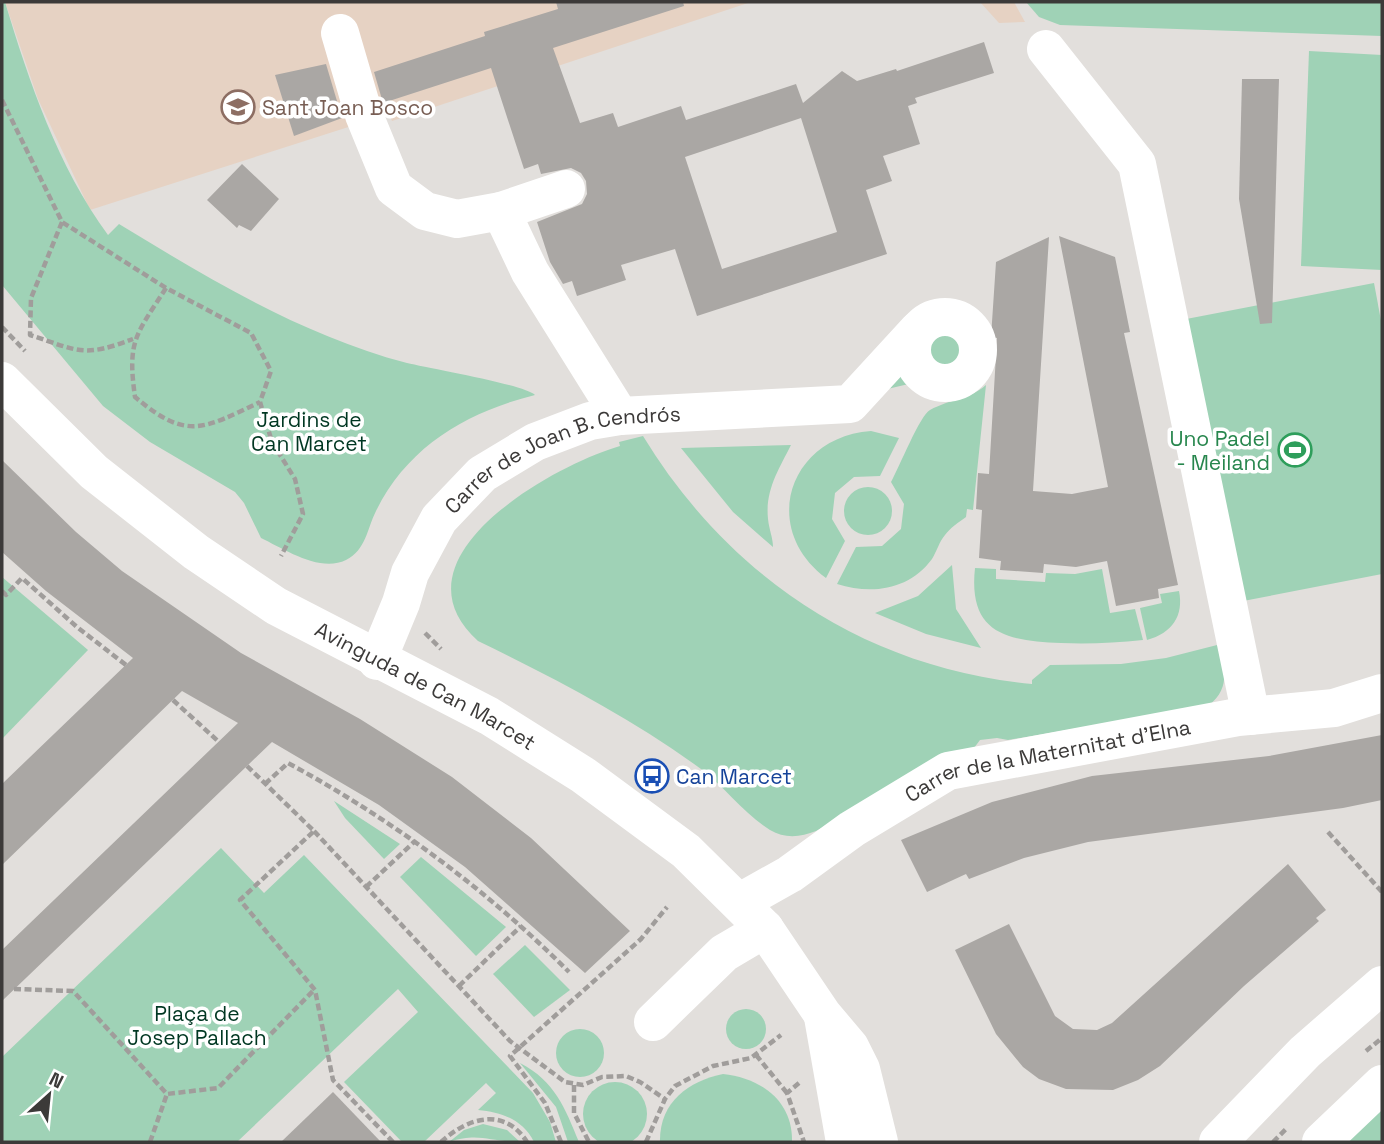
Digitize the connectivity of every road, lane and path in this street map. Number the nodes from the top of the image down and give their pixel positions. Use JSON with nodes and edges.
{"nodes":[{"id":1,"x":340,"y":33,"type":"dead end"},
{"id":2,"x":1046,"y":49,"type":"dead end"},
{"id":3,"x":2,"y":100,"type":"edge"},
{"id":4,"x":566,"y":189,"type":"dead end"},
{"id":5,"x":501,"y":211,"type":"junction"},
{"id":6,"x":62,"y":222,"type":"junction"},
{"id":7,"x":166,"y":288,"type":"junction"},
{"id":8,"x":2,"y":327,"type":"edge"},
{"id":9,"x":918,"y":330,"type":"junction"},
{"id":10,"x":133,"y":339,"type":"junction"},
{"id":11,"x":15,"y":368,"type":"edge"},
{"id":12,"x":947,"y":383,"type":"junction"},
{"id":13,"x":260,"y":402,"type":"junction"},
{"id":14,"x":850,"y":404,"type":"junction"},
{"id":15,"x":620,"y":416,"type":"junction"},
{"id":16,"x":281,"y":556,"type":"dead end"},
{"id":17,"x":2,"y":591,"type":"edge"},
{"id":18,"x":377,"y":661,"type":"junction"},
{"id":19,"x":126,"y":665,"type":"dead end"},
{"id":20,"x":1382,"y":694,"type":"edge"},
{"id":21,"x":173,"y":701,"type":"dead end"},
{"id":22,"x":1251,"y":716,"type":"junction"},
{"id":23,"x":219,"y":742,"type":"dead end"},
{"id":24,"x":247,"y":766,"type":"dead end"},
{"id":25,"x":265,"y":784,"type":"junction"},
{"id":26,"x":314,"y":831,"type":"junction"},
{"id":27,"x":1328,"y":832,"type":"dead end"},
{"id":28,"x":415,"y":841,"type":"junction"},
{"id":29,"x":366,"y":887,"type":"junction"},
{"id":30,"x":1382,"y":892,"type":"edge"},
{"id":31,"x":667,"y":907,"type":"dead end"},
{"id":32,"x":752,"y":916,"type":"junction"},
{"id":33,"x":521,"y":926,"type":"junction"},
{"id":34,"x":569,"y":972,"type":"dead end"},
{"id":35,"x":1382,"y":985,"type":"edge"},
{"id":36,"x":459,"y":986,"type":"junction"},
{"id":37,"x":14,"y":989,"type":"dead end"},
{"id":38,"x":315,"y":990,"type":"junction"},
{"id":39,"x":823,"y":1015,"type":"junction"},
{"id":40,"x":653,"y":1021,"type":"dead end"},
{"id":41,"x":782,"y":1035,"type":"dead end"},
{"id":42,"x":519,"y":1047,"type":"junction"},
{"id":43,"x":756,"y":1055,"type":"junction"},
{"id":44,"x":805,"y":1078,"type":"dead end"},
{"id":45,"x":1382,"y":1084,"type":"edge"},
{"id":46,"x":574,"y":1085,"type":"junction"},
{"id":47,"x":787,"y":1093,"type":"junction"},
{"id":48,"x":167,"y":1094,"type":"junction"},
{"id":49,"x":665,"y":1099,"type":"junction"},
{"id":50,"x":150,"y":1142,"type":"edge"},
{"id":51,"x":393,"y":1142,"type":"edge"},
{"id":52,"x":441,"y":1142,"type":"edge"},
{"id":53,"x":527,"y":1142,"type":"edge"},
{"id":54,"x":561,"y":1142,"type":"edge"},
{"id":55,"x":589,"y":1142,"type":"edge"},
{"id":56,"x":646,"y":1142,"type":"edge"},
{"id":57,"x":804,"y":1142,"type":"edge"},
{"id":58,"x":845,"y":1142,"type":"edge"},
{"id":59,"x":879,"y":1142,"type":"edge"},
{"id":60,"x":1217,"y":1142,"type":"edge"},
{"id":61,"x":1321,"y":1142,"type":"edge"}],
"edges":[{"from":1,"to":5,"type":"street"},
{"from":2,"to":22,"type":"street"},
{"from":3,"to":6,"type":"path"},
{"from":4,"to":5,"type":"street"},
{"from":5,"to":15,"type":"street"},
{"from":6,"to":7,"type":"path"},
{"from":6,"to":10,"type":"path"},
{"from":7,"to":10,"type":"path"},
{"from":7,"to":13,"type":"path"},
{"from":8,"to":11,"type":"path"},
{"from":9,"to":12,"type":"street"},
{"from":9,"to":12,"type":"street","name":"Carrer de Joan B. Cendrós"},
{"from":9,"to":14,"type":"street","name":"Carrer de Joan B. Cendrós"},
{"from":10,"to":13,"type":"path"},
{"from":11,"to":18,"type":"street","name":"Avinguda de Can Marcet"},
{"from":12,"to":14,"type":"street","name":"Carrer de Joan B. Cendrós"},
{"from":13,"to":16,"type":"path"},
{"from":14,"to":15,"type":"street","name":"Carrer de Joan B. Cendrós"},
{"from":15,"to":18,"type":"street","name":"Carrer de Joan B. Cendrós"},
{"from":17,"to":19,"type":"path"},
{"from":18,"to":32,"type":"street","name":"Avinguda de Can Marcet"},
{"from":20,"to":22,"type":"street","name":"Carrer de la Maternitat d'Elna"},
{"from":21,"to":23,"type":"path"},
{"from":22,"to":32,"type":"street","name":"Carrer de la Maternitat d'Elna"},
{"from":24,"to":25,"type":"path"},
{"from":25,"to":26,"type":"path"},
{"from":25,"to":28,"type":"path"},
{"from":26,"to":29,"type":"path"},
{"from":26,"to":38,"type":"path"},
{"from":27,"to":30,"type":"path"},
{"from":28,"to":29,"type":"path"},
{"from":28,"to":33,"type":"path"},
{"from":29,"to":36,"type":"path"},
{"from":31,"to":42,"type":"path"},
{"from":32,"to":39,"type":"street","name":"Avinguda de Can Marcet"},
{"from":32,"to":40,"type":"street","name":"Carrer de la Maternitat d'Elna"},
{"from":33,"to":34,"type":"path"},
{"from":33,"to":36,"type":"path"},
{"from":35,"to":60,"type":"street"},
{"from":36,"to":42,"type":"path"},
{"from":37,"to":48,"type":"path"},
{"from":38,"to":48,"type":"path"},
{"from":38,"to":51,"type":"path"},
{"from":39,"to":58,"type":"street","name":"Avinguda de Can Marcet"},
{"from":39,"to":59,"type":"street","name":"Avinguda de Can Marcet"},
{"from":41,"to":43,"type":"path"},
{"from":42,"to":46,"type":"path"},
{"from":42,"to":54,"type":"path"},
{"from":43,"to":47,"type":"path"},
{"from":43,"to":49,"type":"path"},
{"from":44,"to":47,"type":"path"},
{"from":45,"to":61,"type":"street"},
{"from":46,"to":49,"type":"path"},
{"from":46,"to":55,"type":"path"},
{"from":47,"to":57,"type":"path"},
{"from":48,"to":50,"type":"path"},
{"from":49,"to":56,"type":"path"},
{"from":52,"to":53,"type":"path"}]}
